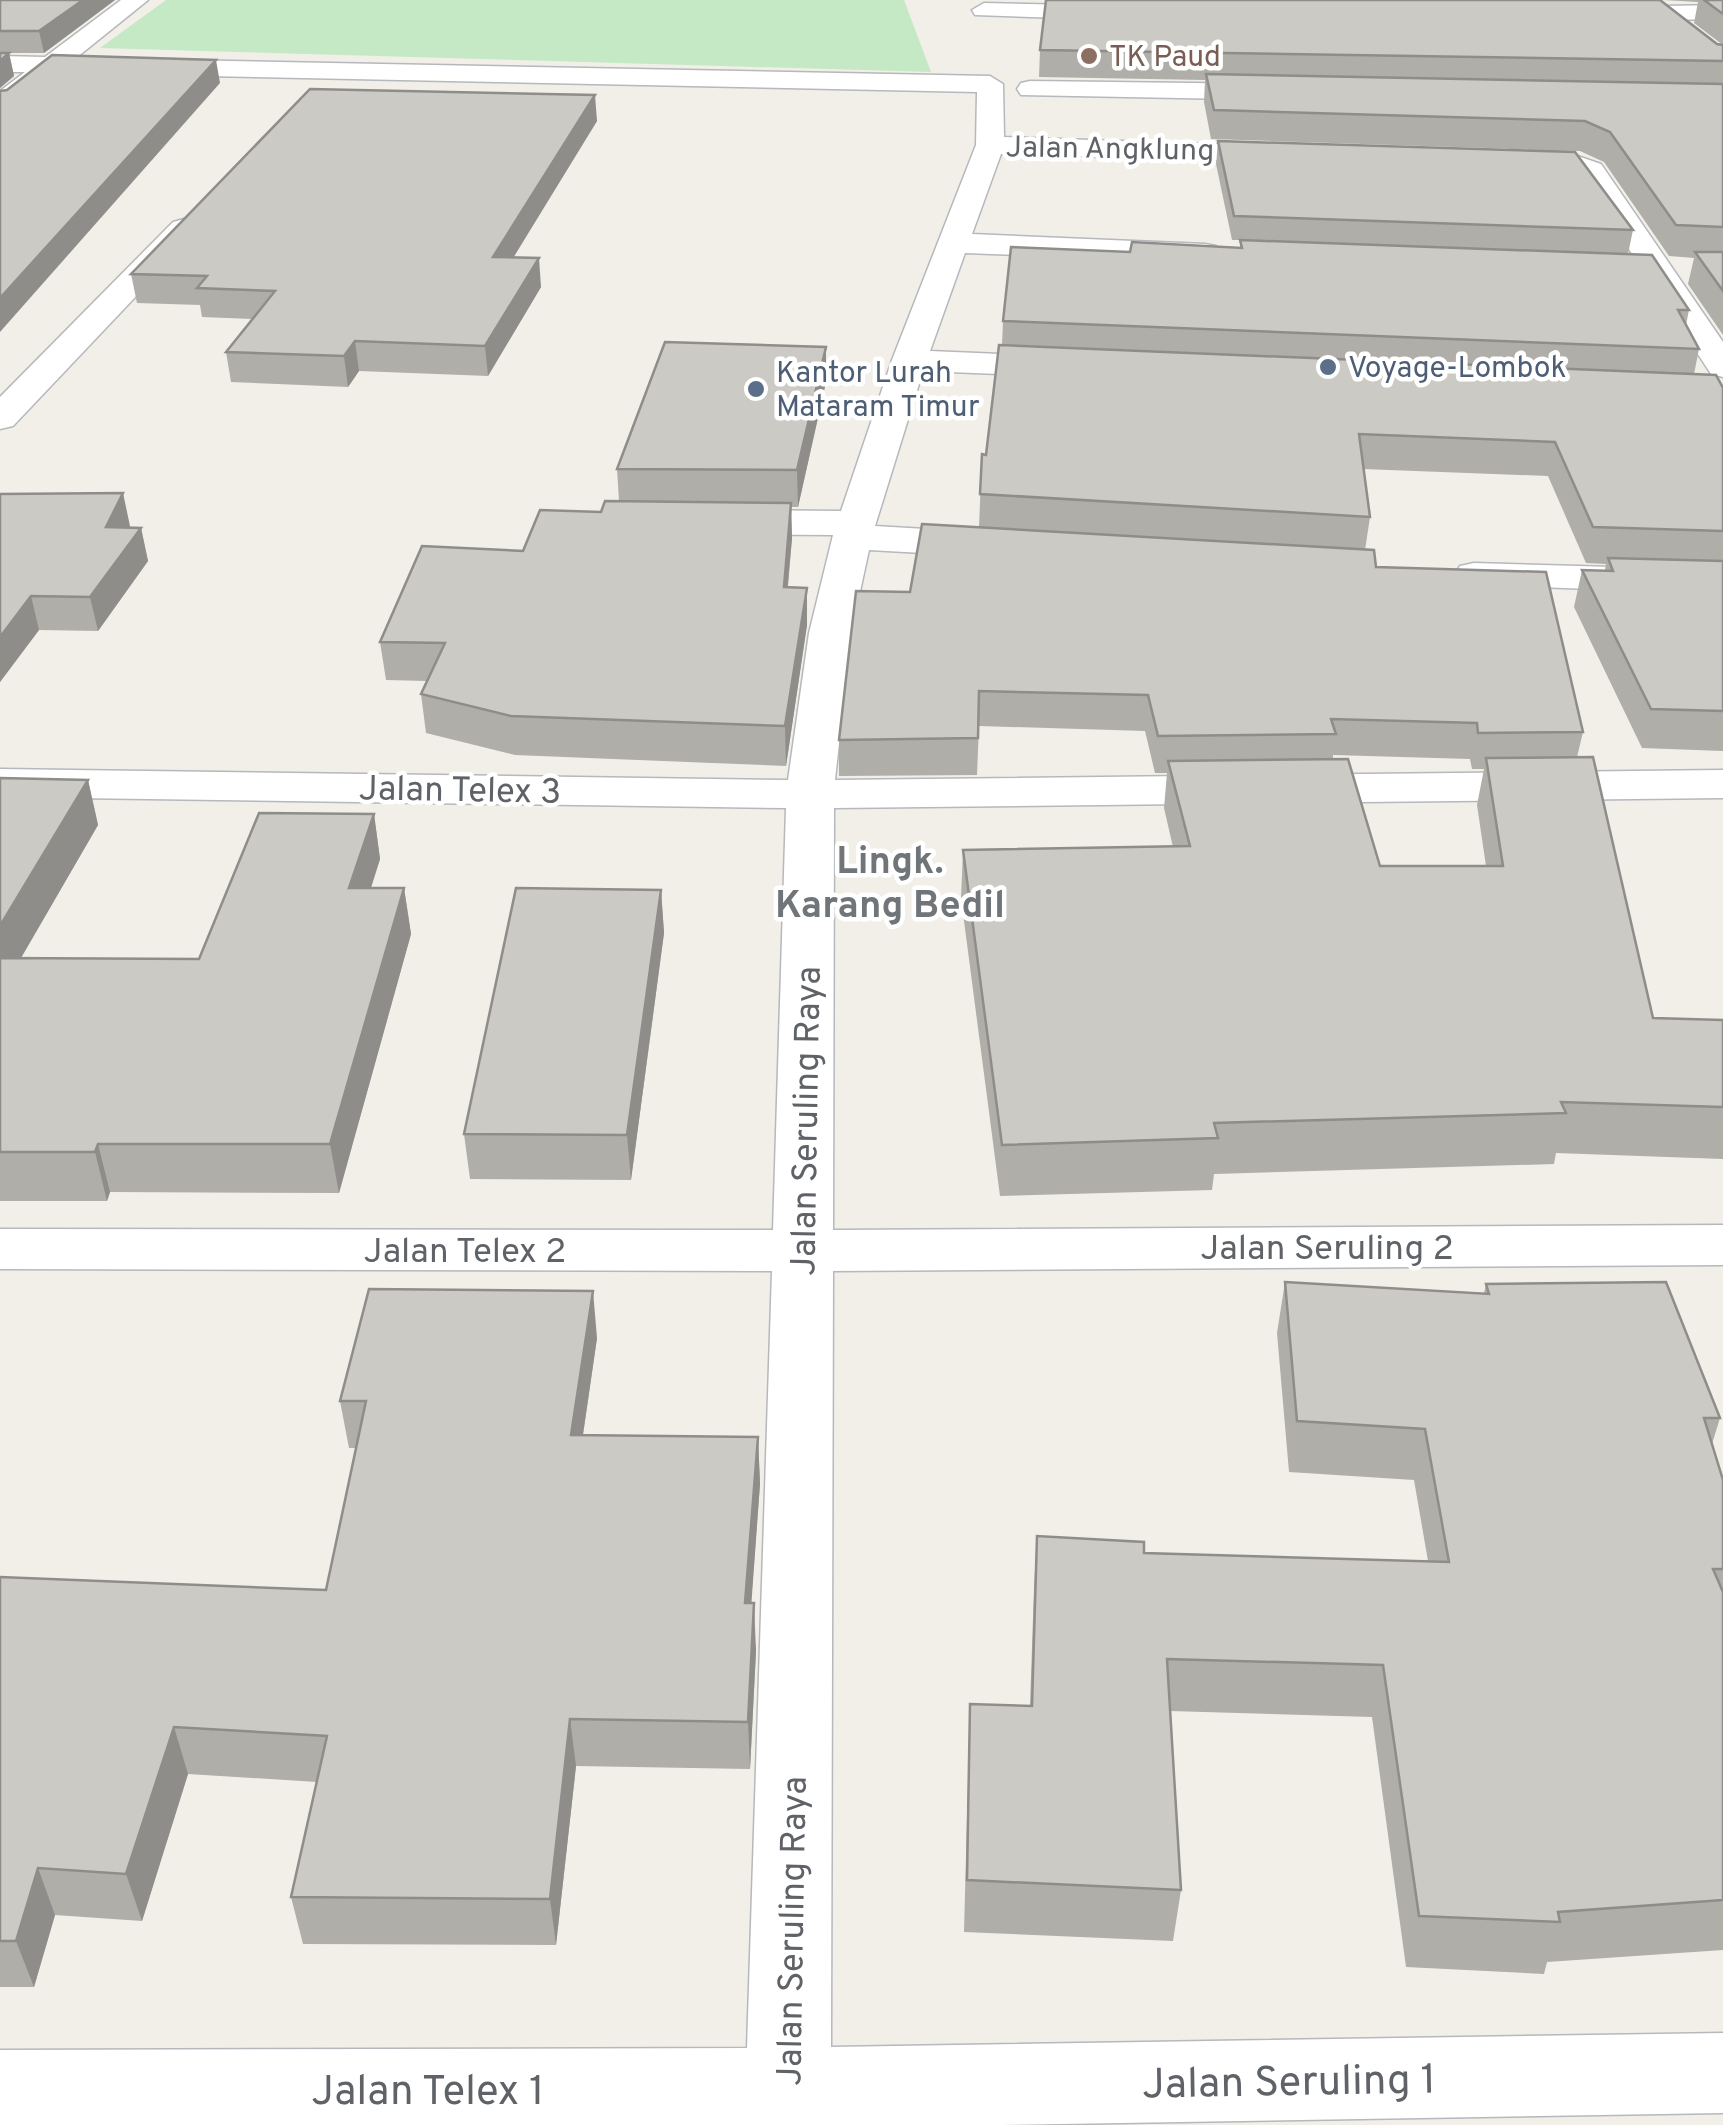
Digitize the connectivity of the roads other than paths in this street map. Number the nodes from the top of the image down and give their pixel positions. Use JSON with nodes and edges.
{"nodes":[{"id":1,"x":136,"y":0,"type":"edge"},
{"id":2,"x":1640,"y":0,"type":"edge"},
{"id":3,"x":984,"y":10,"type":"dead end"},
{"id":4,"x":1723,"y":12,"type":"edge"},
{"id":5,"x":1140,"y":14,"type":"edge"},
{"id":6,"x":1568,"y":14,"type":"edge"},
{"id":7,"x":1664,"y":14,"type":"junction"},
{"id":8,"x":1694,"y":38,"type":"edge"},
{"id":9,"x":0,"y":64,"type":"edge"},
{"id":10,"x":46,"y":66,"type":"junction"},
{"id":11,"x":335,"y":70,"type":"junction"},
{"id":12,"x":1030,"y":89,"type":"dead end"},
{"id":13,"x":1315,"y":93,"type":"edge"},
{"id":14,"x":308,"y":99,"type":"edge"},
{"id":15,"x":0,"y":104,"type":"edge"},
{"id":16,"x":990,"y":145,"type":"junction"},
{"id":17,"x":1320,"y":153,"type":"edge"},
{"id":18,"x":1474,"y":157,"type":"edge"},
{"id":19,"x":199,"y":212,"type":"edge"},
{"id":20,"x":952,"y":244,"type":"junction"},
{"id":21,"x":1227,"y":254,"type":"edge"},
{"id":22,"x":1619,"y":268,"type":"edge"},
{"id":23,"x":1675,"y":270,"type":"junction"},
{"id":24,"x":910,"y":360,"type":"junction"},
{"id":25,"x":1108,"y":368,"type":"edge"},
{"id":26,"x":1716,"y":384,"type":"edge"},
{"id":27,"x":0,"y":418,"type":"edge"},
{"id":28,"x":682,"y":522,"type":"edge"},
{"id":29,"x":854,"y":530,"type":"junction"},
{"id":30,"x":1027,"y":547,"type":"edge"},
{"id":31,"x":1435,"y":572,"type":"edge"},
{"id":32,"x":1723,"y":582,"type":"edge"},
{"id":33,"x":0,"y":783,"type":"edge"},
{"id":34,"x":1723,"y":784,"type":"edge"},
{"id":35,"x":810,"y":794,"type":"junction"},
{"id":36,"x":1723,"y":1245,"type":"edge"},
{"id":37,"x":0,"y":1249,"type":"edge"},
{"id":38,"x":804,"y":1250,"type":"junction"},
{"id":39,"x":930,"y":1250,"type":"joint"},
{"id":40,"x":1723,"y":2074,"type":"edge"},
{"id":41,"x":0,"y":2090,"type":"edge"},
{"id":42,"x":810,"y":2100,"type":"edge"}],
"edges":[{"from":1,"to":10,"type":"street"},
{"from":2,"to":7,"type":"street"},
{"from":3,"to":5,"type":"street"},
{"from":4,"to":7,"type":"street"},
{"from":6,"to":7,"type":"street"},
{"from":7,"to":8,"type":"street"},
{"from":9,"to":10,"type":"street"},
{"from":10,"to":11,"type":"street"},
{"from":10,"to":15,"type":"street"},
{"from":11,"to":14,"type":"street"},
{"from":11,"to":16,"type":"street"},
{"from":12,"to":13,"type":"street"},
{"from":16,"to":17,"type":"street","name":"Jalan Angklung"},
{"from":16,"to":20,"type":"street","name":"Jalan Seruling Raya"},
{"from":18,"to":23,"type":"street"},
{"from":19,"to":27,"type":"street"},
{"from":20,"to":21,"type":"street"},
{"from":20,"to":24,"type":"street","name":"Jalan Seruling Raya"},
{"from":22,"to":23,"type":"street"},
{"from":23,"to":26,"type":"street"},
{"from":24,"to":25,"type":"street"},
{"from":24,"to":29,"type":"street","name":"Jalan Seruling Raya"},
{"from":28,"to":29,"type":"street"},
{"from":29,"to":30,"type":"street"},
{"from":29,"to":35,"type":"street","name":"Jalan Seruling Raya"},
{"from":31,"to":32,"type":"street"},
{"from":33,"to":35,"type":"street","name":"Jalan Telex 3"},
{"from":34,"to":35,"type":"street","name":"Jalan Telex 3"},
{"from":35,"to":38,"type":"street","name":"Jalan Seruling Raya"},
{"from":36,"to":39,"type":"street","name":"Jalan Seruling 2"},
{"from":37,"to":38,"type":"street","name":"Jalan Telex 2"},
{"from":38,"to":39,"type":"street","name":"Jalan Telex 2"},
{"from":38,"to":42,"type":"street","name":"Jalan Seruling Raya"},
{"from":40,"to":42,"type":"street","name":"Jalan Seruling 1"},
{"from":41,"to":42,"type":"street","name":"Jalan Telex 1"}]}
